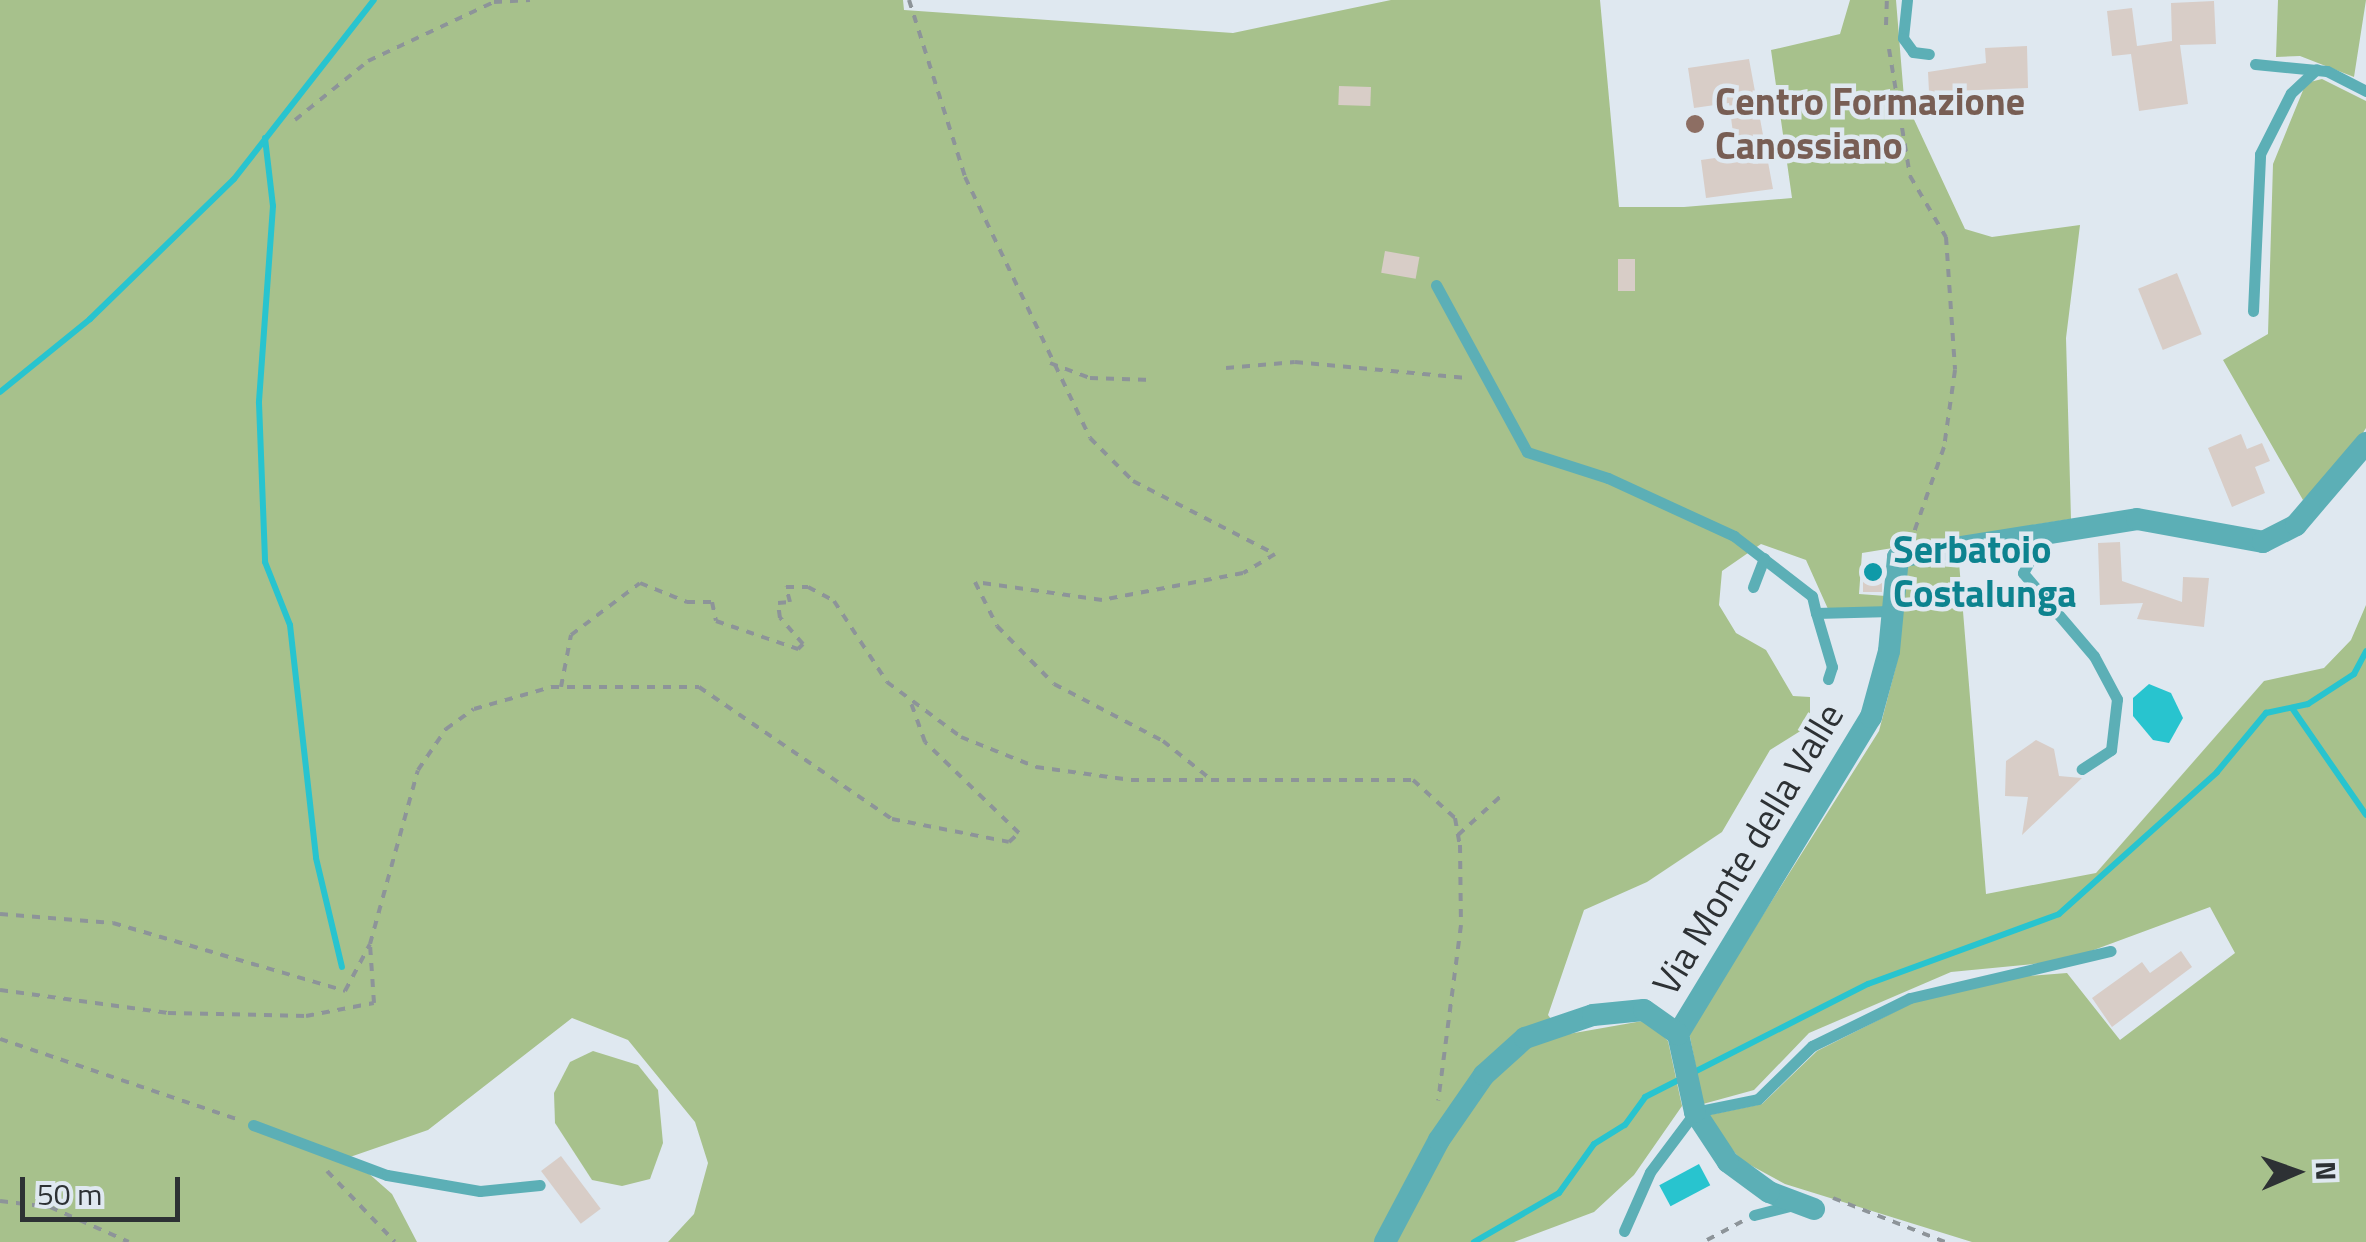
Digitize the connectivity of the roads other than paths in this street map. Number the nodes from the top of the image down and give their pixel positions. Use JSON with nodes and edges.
{"nodes":[{"id":1,"x":1906,"y":0,"type":"edge"},
{"id":2,"x":1929,"y":54,"type":"dead end"},
{"id":3,"x":2255,"y":64,"type":"dead end"},
{"id":4,"x":2317,"y":69,"type":"junction"},
{"id":5,"x":2366,"y":91,"type":"edge"},
{"id":6,"x":1436,"y":285,"type":"dead end"},
{"id":7,"x":2253,"y":311,"type":"dead end"},
{"id":8,"x":2366,"y":443,"type":"edge"},
{"id":9,"x":2044,"y":536,"type":"junction"},
{"id":10,"x":1764,"y":558,"type":"junction"},
{"id":11,"x":1752,"y":587,"type":"dead end"},
{"id":12,"x":1891,"y":611,"type":"junction"},
{"id":13,"x":1816,"y":613,"type":"junction"},
{"id":14,"x":1828,"y":679,"type":"dead end"},
{"id":15,"x":2082,"y":768,"type":"dead end"},
{"id":16,"x":2111,"y":950,"type":"dead end"},
{"id":17,"x":1678,"y":1034,"type":"junction"},
{"id":18,"x":1696,"y":1112,"type":"junction"},
{"id":19,"x":253,"y":1125,"type":"road end"},
{"id":20,"x":540,"y":1185,"type":"dead end"},
{"id":21,"x":1812,"y":1202,"type":"joint"},
{"id":22,"x":1754,"y":1215,"type":"road end"},
{"id":23,"x":1624,"y":1231,"type":"dead end"},
{"id":24,"x":1384,"y":1242,"type":"edge"}],
"edges":[{"from":1,"to":2,"type":"lane"},
{"from":3,"to":4,"type":"lane"},
{"from":4,"to":5,"type":"lane"},
{"from":4,"to":7,"type":"lane"},
{"from":6,"to":10,"type":"lane"},
{"from":8,"to":9,"type":"street"},
{"from":9,"to":12,"type":"street","name":"Via Monte della Valle"},
{"from":9,"to":15,"type":"lane"},
{"from":10,"to":11,"type":"lane"},
{"from":10,"to":13,"type":"lane"},
{"from":12,"to":13,"type":"lane"},
{"from":12,"to":17,"type":"street","name":"Via Monte della Valle"},
{"from":13,"to":14,"type":"lane"},
{"from":16,"to":18,"type":"lane"},
{"from":17,"to":18,"type":"street","name":"Via Monte della Valle"},
{"from":17,"to":24,"type":"street","name":"Via Monte della Valle"},
{"from":18,"to":21,"type":"street","name":"Via Monte della Valle"},
{"from":18,"to":23,"type":"lane"},
{"from":19,"to":20,"type":"lane"},
{"from":21,"to":22,"type":"lane"}]}
